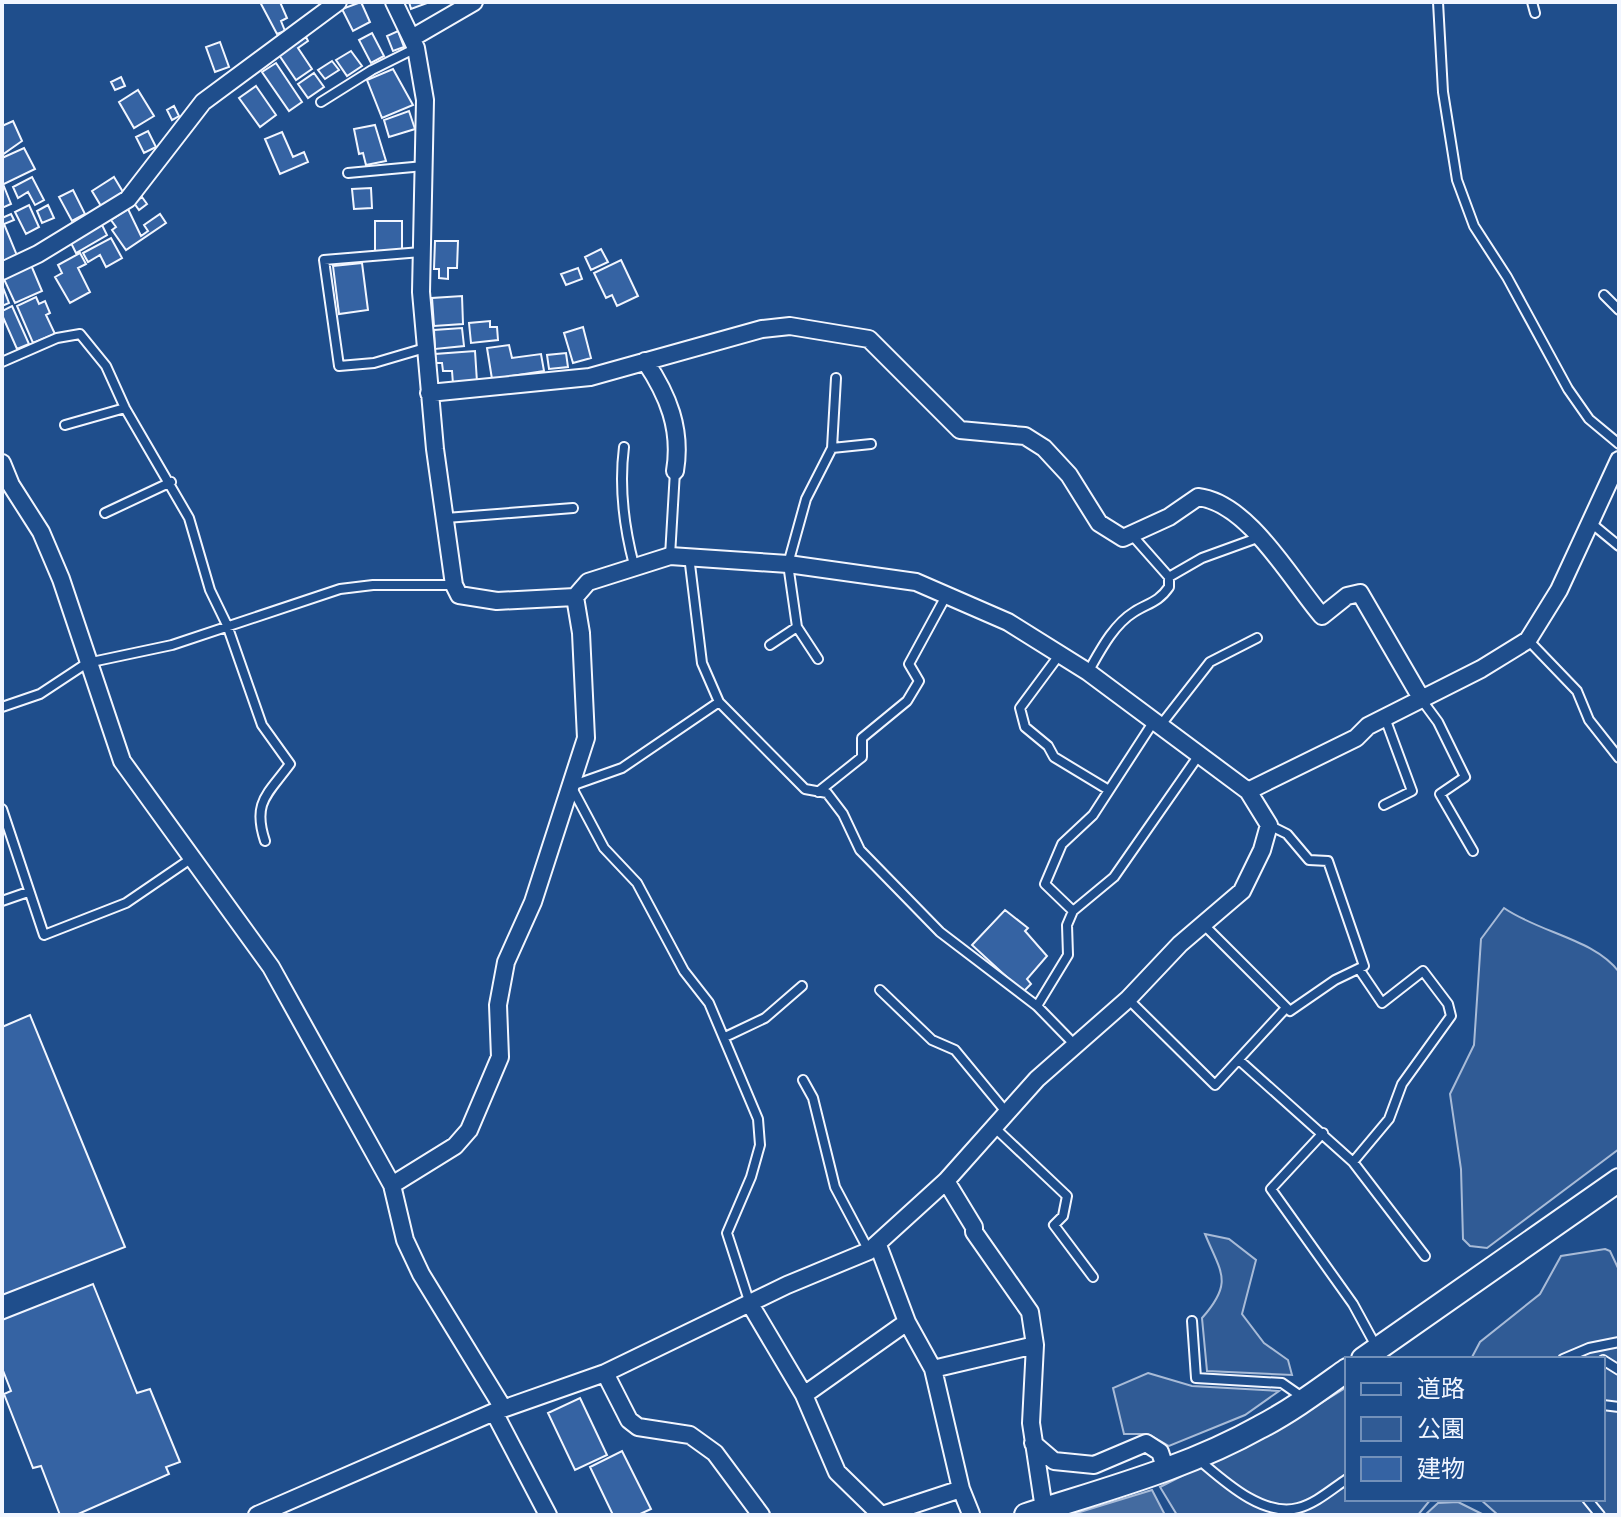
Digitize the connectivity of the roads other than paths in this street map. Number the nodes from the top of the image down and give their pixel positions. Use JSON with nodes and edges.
{"nodes":[{"id":1,"x":338,"y":2,"type":"edge"},
{"id":2,"x":394,"y":2,"type":"edge"},
{"id":3,"x":474,"y":2,"type":"edge"},
{"id":4,"x":1438,"y":2,"type":"edge"},
{"id":5,"x":1532,"y":2,"type":"edge"},
{"id":6,"x":1535,"y":13,"type":"dead end"},
{"id":7,"x":414,"y":43,"type":"junction"},
{"id":8,"x":321,"y":102,"type":"dead end"},
{"id":9,"x":425,"y":166,"type":"junction"},
{"id":10,"x":348,"y":173,"type":"dead end"},
{"id":11,"x":421,"y":252,"type":"junction"},
{"id":12,"x":2,"y":271,"type":"edge"},
{"id":13,"x":1604,"y":295,"type":"dead end"},
{"id":14,"x":1619,"y":310,"type":"edge"},
{"id":15,"x":425,"y":348,"type":"junction"},
{"id":16,"x":645,"y":361,"type":"junction"},
{"id":17,"x":2,"y":362,"type":"edge"},
{"id":18,"x":836,"y":378,"type":"dead end"},
{"id":19,"x":429,"y":393,"type":"junction"},
{"id":20,"x":125,"y":408,"type":"junction"},
{"id":21,"x":65,"y":425,"type":"dead end"},
{"id":22,"x":871,"y":444,"type":"dead end"},
{"id":23,"x":1619,"y":444,"type":"edge"},
{"id":24,"x":624,"y":447,"type":"dead end"},
{"id":25,"x":832,"y":448,"type":"junction"},
{"id":26,"x":1619,"y":460,"type":"edge"},
{"id":27,"x":2,"y":463,"type":"edge"},
{"id":28,"x":675,"y":471,"type":"joint"},
{"id":29,"x":171,"y":482,"type":"junction"},
{"id":30,"x":573,"y":508,"type":"dead end"},
{"id":31,"x":105,"y":513,"type":"dead end"},
{"id":32,"x":446,"y":518,"type":"junction"},
{"id":33,"x":1591,"y":523,"type":"junction"},
{"id":34,"x":1131,"y":534,"type":"junction"},
{"id":35,"x":1260,"y":536,"type":"junction"},
{"id":36,"x":1619,"y":546,"type":"edge"},
{"id":37,"x":670,"y":556,"type":"junction"},
{"id":38,"x":689,"y":556,"type":"junction"},
{"id":39,"x":788,"y":564,"type":"junction"},
{"id":40,"x":634,"y":565,"type":"junction"},
{"id":41,"x":1169,"y":577,"type":"junction"},
{"id":42,"x":454,"y":585,"type":"junction"},
{"id":43,"x":946,"y":596,"type":"junction"},
{"id":44,"x":575,"y":597,"type":"junction"},
{"id":45,"x":227,"y":625,"type":"junction"},
{"id":46,"x":797,"y":627,"type":"junction"},
{"id":47,"x":1257,"y":638,"type":"dead end"},
{"id":48,"x":1528,"y":640,"type":"junction"},
{"id":49,"x":770,"y":645,"type":"dead end"},
{"id":50,"x":1060,"y":654,"type":"junction"},
{"id":51,"x":818,"y":659,"type":"dead end"},
{"id":52,"x":87,"y":663,"type":"junction"},
{"id":53,"x":1088,"y":672,"type":"junction"},
{"id":54,"x":1421,"y":698,"type":"junction"},
{"id":55,"x":719,"y":702,"type":"junction"},
{"id":56,"x":2,"y":707,"type":"edge"},
{"id":57,"x":1384,"y":717,"type":"junction"},
{"id":58,"x":1157,"y":724,"type":"junction"},
{"id":59,"x":1199,"y":754,"type":"junction"},
{"id":60,"x":1619,"y":758,"type":"edge"},
{"id":61,"x":571,"y":786,"type":"junction"},
{"id":62,"x":1107,"y":789,"type":"junction"},
{"id":63,"x":1248,"y":791,"type":"junction"},
{"id":64,"x":818,"y":792,"type":"junction"},
{"id":65,"x":1384,"y":805,"type":"dead end"},
{"id":66,"x":2,"y":809,"type":"edge"},
{"id":67,"x":1269,"y":825,"type":"junction"},
{"id":68,"x":265,"y":841,"type":"dead end"},
{"id":69,"x":1473,"y":851,"type":"dead end"},
{"id":70,"x":192,"y":858,"type":"junction"},
{"id":71,"x":28,"y":892,"type":"junction"},
{"id":72,"x":2,"y":901,"type":"edge"},
{"id":73,"x":1073,"y":911,"type":"junction"},
{"id":74,"x":1204,"y":925,"type":"junction"},
{"id":75,"x":1359,"y":969,"type":"junction"},
{"id":76,"x":802,"y":986,"type":"dead end"},
{"id":77,"x":880,"y":990,"type":"dead end"},
{"id":78,"x":1128,"y":999,"type":"junction"},
{"id":79,"x":1037,"y":1006,"type":"junction"},
{"id":80,"x":1286,"y":1008,"type":"junction"},
{"id":81,"x":725,"y":1037,"type":"junction"},
{"id":82,"x":1075,"y":1045,"type":"junction"},
{"id":83,"x":1239,"y":1060,"type":"junction"},
{"id":84,"x":803,"y":1080,"type":"dead end"},
{"id":85,"x":1007,"y":1114,"type":"junction"},
{"id":86,"x":995,"y":1128,"type":"junction"},
{"id":87,"x":1323,"y":1133,"type":"junction"},
{"id":88,"x":1353,"y":1162,"type":"junction"},
{"id":89,"x":1619,"y":1180,"type":"edge"},
{"id":90,"x":946,"y":1181,"type":"junction"},
{"id":91,"x":392,"y":1185,"type":"junction"},
{"id":92,"x":874,"y":1248,"type":"junction"},
{"id":93,"x":1425,"y":1256,"type":"dead end"},
{"id":94,"x":1093,"y":1277,"type":"dead end"},
{"id":95,"x":750,"y":1304,"type":"junction"},
{"id":96,"x":1192,"y":1321,"type":"dead end"},
{"id":97,"x":907,"y":1322,"type":"junction"},
{"id":98,"x":1619,"y":1342,"type":"edge"},
{"id":99,"x":1035,"y":1345,"type":"junction"},
{"id":100,"x":1589,"y":1348,"type":"junction"},
{"id":101,"x":1375,"y":1355,"type":"edge"},
{"id":102,"x":1568,"y":1357,"type":"edge"},
{"id":103,"x":1599,"y":1357,"type":"edge"},
{"id":104,"x":933,"y":1369,"type":"junction"},
{"id":105,"x":1345,"y":1371,"type":"edge"},
{"id":106,"x":605,"y":1373,"type":"junction"},
{"id":107,"x":804,"y":1395,"type":"junction"},
{"id":108,"x":1306,"y":1399,"type":"junction"},
{"id":109,"x":498,"y":1410,"type":"junction"},
{"id":110,"x":1033,"y":1443,"type":"junction"},
{"id":111,"x":1197,"y":1458,"type":"junction"},
{"id":112,"x":1166,"y":1470,"type":"junction"},
{"id":113,"x":1345,"y":1480,"type":"edge"},
{"id":114,"x":961,"y":1489,"type":"junction"},
{"id":115,"x":1035,"y":1512,"type":"edge"},
{"id":116,"x":971,"y":1514,"type":"edge"},
{"id":117,"x":257,"y":1515,"type":"edge"},
{"id":118,"x":548,"y":1515,"type":"edge"},
{"id":119,"x":761,"y":1515,"type":"edge"},
{"id":120,"x":881,"y":1515,"type":"edge"}],
"edges":[{"from":1,"to":12,"type":"street"},
{"from":2,"to":7,"type":"street"},
{"from":3,"to":7,"type":"street"},
{"from":4,"to":23,"type":"lane"},
{"from":5,"to":6,"type":"lane"},
{"from":7,"to":8,"type":"lane"},
{"from":7,"to":9,"type":"street"},
{"from":9,"to":10,"type":"lane"},
{"from":9,"to":11,"type":"street"},
{"from":11,"to":15,"type":"street"},
{"from":11,"to":15,"type":"lane"},
{"from":13,"to":14,"type":"lane"},
{"from":15,"to":19,"type":"street"},
{"from":16,"to":19,"type":"street"},
{"from":16,"to":28,"type":"street"},
{"from":16,"to":34,"type":"street"},
{"from":17,"to":20,"type":"lane"},
{"from":18,"to":25,"type":"lane"},
{"from":19,"to":32,"type":"street"},
{"from":20,"to":21,"type":"lane"},
{"from":20,"to":29,"type":"lane"},
{"from":22,"to":25,"type":"lane"},
{"from":24,"to":40,"type":"lane"},
{"from":25,"to":39,"type":"lane"},
{"from":26,"to":33,"type":"street"},
{"from":27,"to":52,"type":"street"},
{"from":28,"to":37,"type":"lane"},
{"from":29,"to":31,"type":"lane"},
{"from":29,"to":45,"type":"lane"},
{"from":30,"to":32,"type":"lane"},
{"from":32,"to":42,"type":"street"},
{"from":33,"to":36,"type":"lane"},
{"from":33,"to":48,"type":"street"},
{"from":34,"to":35,"type":"street"},
{"from":34,"to":41,"type":"lane"},
{"from":35,"to":41,"type":"lane"},
{"from":35,"to":54,"type":"street"},
{"from":37,"to":38,"type":"street"},
{"from":37,"to":40,"type":"street"},
{"from":38,"to":39,"type":"street"},
{"from":38,"to":55,"type":"lane"},
{"from":39,"to":43,"type":"street"},
{"from":39,"to":46,"type":"lane"},
{"from":40,"to":44,"type":"street"},
{"from":41,"to":53,"type":"lane"},
{"from":42,"to":44,"type":"street"},
{"from":42,"to":45,"type":"lane"},
{"from":43,"to":50,"type":"street"},
{"from":43,"to":64,"type":"lane"},
{"from":44,"to":61,"type":"street"},
{"from":45,"to":52,"type":"lane"},
{"from":45,"to":68,"type":"lane"},
{"from":46,"to":49,"type":"lane"},
{"from":46,"to":51,"type":"lane"},
{"from":47,"to":58,"type":"lane"},
{"from":48,"to":54,"type":"street"},
{"from":48,"to":60,"type":"lane"},
{"from":50,"to":53,"type":"street"},
{"from":50,"to":62,"type":"lane"},
{"from":52,"to":56,"type":"lane"},
{"from":52,"to":70,"type":"street"},
{"from":53,"to":58,"type":"street"},
{"from":54,"to":57,"type":"street"},
{"from":54,"to":69,"type":"lane"},
{"from":55,"to":61,"type":"lane"},
{"from":55,"to":64,"type":"lane"},
{"from":57,"to":63,"type":"street"},
{"from":57,"to":65,"type":"lane"},
{"from":58,"to":59,"type":"street"},
{"from":58,"to":62,"type":"lane"},
{"from":59,"to":63,"type":"street"},
{"from":59,"to":73,"type":"lane"},
{"from":61,"to":81,"type":"lane"},
{"from":61,"to":91,"type":"street"},
{"from":62,"to":73,"type":"lane"},
{"from":63,"to":67,"type":"street"},
{"from":64,"to":79,"type":"lane"},
{"from":66,"to":71,"type":"lane"},
{"from":67,"to":74,"type":"street"},
{"from":67,"to":75,"type":"lane"},
{"from":70,"to":71,"type":"lane"},
{"from":70,"to":91,"type":"street"},
{"from":71,"to":72,"type":"lane"},
{"from":73,"to":79,"type":"lane"},
{"from":74,"to":78,"type":"street"},
{"from":74,"to":80,"type":"lane"},
{"from":75,"to":80,"type":"lane"},
{"from":75,"to":88,"type":"lane"},
{"from":76,"to":81,"type":"lane"},
{"from":77,"to":85,"type":"lane"},
{"from":78,"to":82,"type":"street"},
{"from":78,"to":83,"type":"lane"},
{"from":79,"to":82,"type":"lane"},
{"from":80,"to":83,"type":"lane"},
{"from":81,"to":95,"type":"lane"},
{"from":82,"to":85,"type":"street"},
{"from":83,"to":87,"type":"lane"},
{"from":84,"to":92,"type":"lane"},
{"from":85,"to":86,"type":"street"},
{"from":86,"to":90,"type":"street"},
{"from":86,"to":94,"type":"lane"},
{"from":87,"to":88,"type":"lane"},
{"from":87,"to":101,"type":"lane"},
{"from":88,"to":93,"type":"lane"},
{"from":89,"to":101,"type":"main road"},
{"from":90,"to":92,"type":"street"},
{"from":90,"to":99,"type":"street"},
{"from":91,"to":109,"type":"street"},
{"from":92,"to":95,"type":"street"},
{"from":92,"to":97,"type":"street"},
{"from":95,"to":106,"type":"street"},
{"from":95,"to":107,"type":"street"},
{"from":96,"to":108,"type":"lane"},
{"from":97,"to":104,"type":"street"},
{"from":97,"to":107,"type":"street"},
{"from":98,"to":100,"type":"lane"},
{"from":99,"to":104,"type":"street"},
{"from":99,"to":110,"type":"street"},
{"from":100,"to":102,"type":"lane"},
{"from":100,"to":103,"type":"lane"},
{"from":104,"to":114,"type":"street"},
{"from":105,"to":108,"type":"main road"},
{"from":106,"to":109,"type":"street"},
{"from":106,"to":119,"type":"street"},
{"from":107,"to":120,"type":"street"},
{"from":108,"to":111,"type":"main road"},
{"from":109,"to":117,"type":"street"},
{"from":109,"to":118,"type":"street"},
{"from":110,"to":112,"type":"street"},
{"from":110,"to":115,"type":"street"},
{"from":111,"to":112,"type":"main road"},
{"from":111,"to":113,"type":"lane"},
{"from":112,"to":115,"type":"main road"},
{"from":114,"to":116,"type":"street"},
{"from":114,"to":120,"type":"street"}]}
